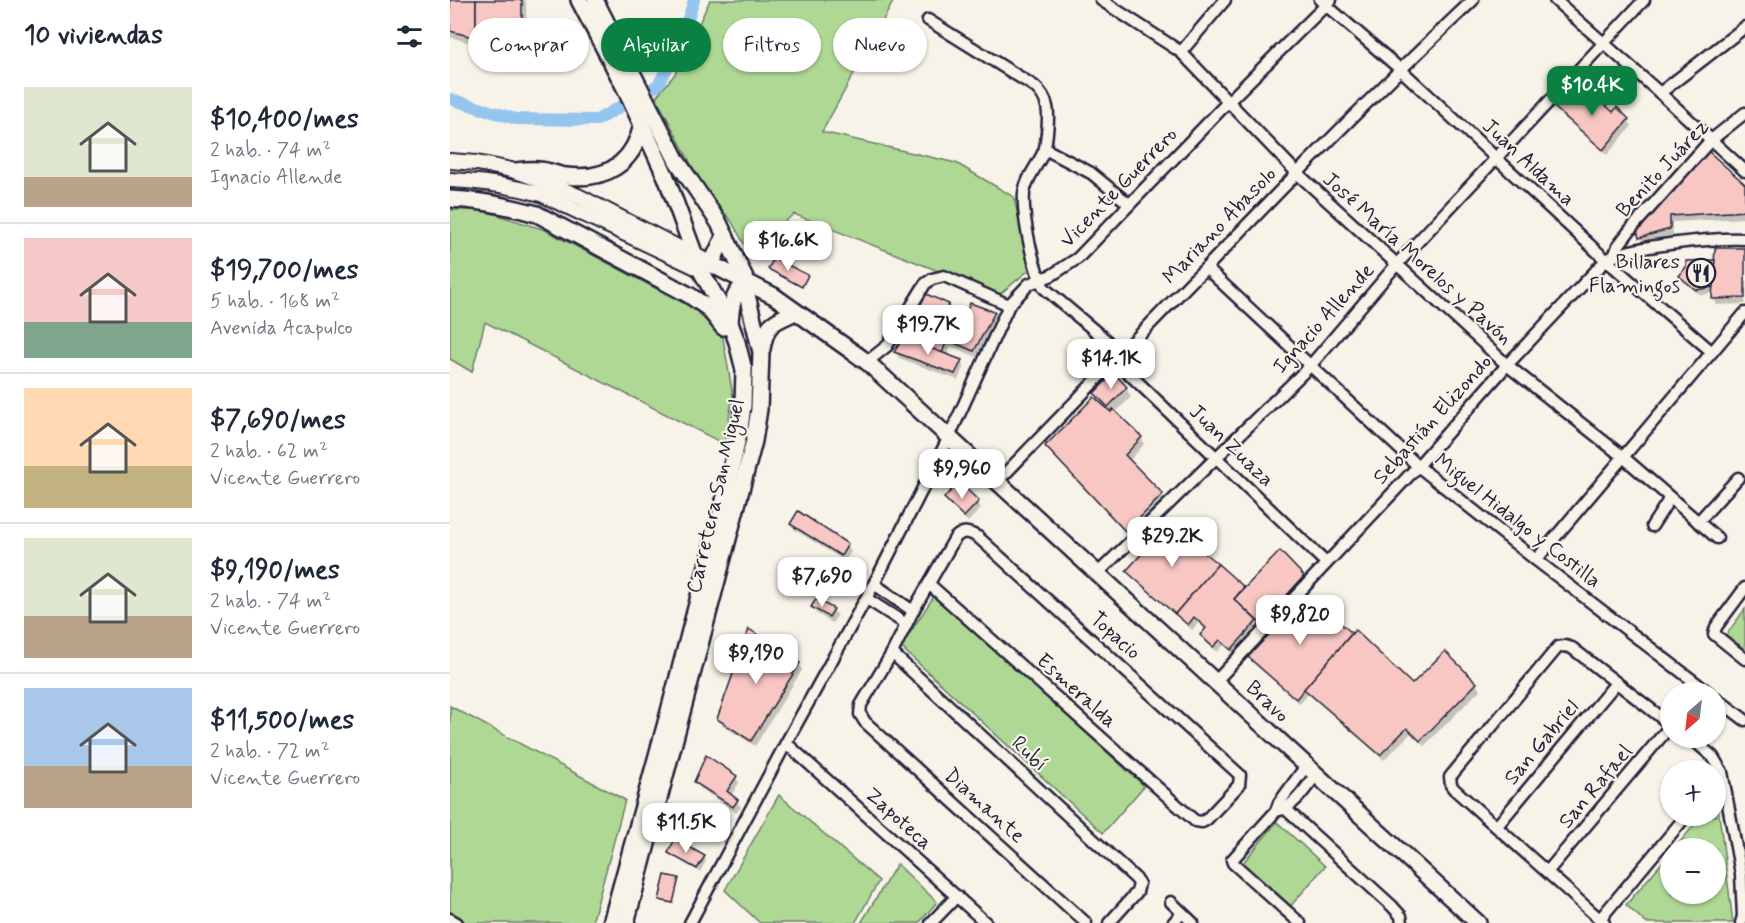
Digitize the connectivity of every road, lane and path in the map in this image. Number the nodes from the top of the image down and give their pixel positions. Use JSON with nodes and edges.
{"nodes":[{"id":1,"x":579,"y":0,"type":"edge"},
{"id":2,"x":595,"y":0,"type":"edge"},
{"id":3,"x":1101,"y":0,"type":"edge"},
{"id":4,"x":1225,"y":0,"type":"edge"},
{"id":5,"x":1473,"y":0,"type":"edge"},
{"id":6,"x":1554,"y":0,"type":"edge"},
{"id":7,"x":1644,"y":0,"type":"edge"},
{"id":8,"x":1326,"y":2,"type":"edge"},
{"id":9,"x":928,"y":20,"type":"dead end"},
{"id":10,"x":1745,"y":27,"type":"edge"},
{"id":11,"x":1603,"y":44,"type":"junction"},
{"id":12,"x":1181,"y":52,"type":"junction"},
{"id":13,"x":1400,"y":69,"type":"junction"},
{"id":14,"x":626,"y":75,"type":"junction"},
{"id":15,"x":1660,"y":93,"type":"junction"},
{"id":16,"x":1228,"y":102,"type":"junction"},
{"id":17,"x":1745,"y":113,"type":"edge"},
{"id":18,"x":644,"y":117,"type":"junction"},
{"id":19,"x":1710,"y":141,"type":"junction"},
{"id":20,"x":1045,"y":149,"type":"junction"},
{"id":21,"x":1496,"y":158,"type":"junction"},
{"id":22,"x":450,"y":161,"type":"edge"},
{"id":23,"x":516,"y":171,"type":"junction"},
{"id":24,"x":1745,"y":171,"type":"edge"},
{"id":25,"x":1297,"y":173,"type":"junction"},
{"id":26,"x":450,"y":180,"type":"edge"},
{"id":27,"x":450,"y":199,"type":"edge"},
{"id":28,"x":1129,"y":204,"type":"junction"},
{"id":29,"x":726,"y":235,"type":"junction"},
{"id":30,"x":1745,"y":238,"type":"edge"},
{"id":31,"x":734,"y":253,"type":"junction"},
{"id":32,"x":1611,"y":257,"type":"junction"},
{"id":33,"x":701,"y":263,"type":"junction"},
{"id":34,"x":1397,"y":264,"type":"junction"},
{"id":35,"x":1206,"y":268,"type":"junction"},
{"id":36,"x":1039,"y":279,"type":"junction"},
{"id":37,"x":744,"y":289,"type":"junction"},
{"id":38,"x":774,"y":296,"type":"junction"},
{"id":39,"x":1009,"y":305,"type":"junction"},
{"id":40,"x":1745,"y":313,"type":"edge"},
{"id":41,"x":795,"y":314,"type":"junction"},
{"id":42,"x":730,"y":323,"type":"junction"},
{"id":43,"x":761,"y":352,"type":"junction"},
{"id":44,"x":1712,"y":352,"type":"junction"},
{"id":45,"x":1118,"y":358,"type":"junction"},
{"id":46,"x":867,"y":362,"type":"junction"},
{"id":47,"x":1507,"y":365,"type":"junction"},
{"id":48,"x":1310,"y":366,"type":"junction"},
{"id":49,"x":744,"y":370,"type":"junction"},
{"id":50,"x":949,"y":437,"type":"junction"},
{"id":51,"x":1216,"y":456,"type":"junction"},
{"id":52,"x":1622,"y":456,"type":"junction"},
{"id":53,"x":1418,"y":466,"type":"junction"},
{"id":54,"x":1738,"y":478,"type":"dead end"},
{"id":55,"x":998,"y":481,"type":"junction"},
{"id":56,"x":1671,"y":498,"type":"junction"},
{"id":57,"x":1698,"y":522,"type":"junction"},
{"id":58,"x":1652,"y":526,"type":"dead end"},
{"id":59,"x":1717,"y":538,"type":"dead end"},
{"id":60,"x":1536,"y":560,"type":"junction"},
{"id":61,"x":1326,"y":563,"type":"junction"},
{"id":62,"x":1097,"y":574,"type":"junction"},
{"id":63,"x":874,"y":584,"type":"junction"},
{"id":64,"x":929,"y":584,"type":"junction"},
{"id":65,"x":1745,"y":588,"type":"edge"},
{"id":66,"x":867,"y":599,"type":"junction"},
{"id":67,"x":913,"y":611,"type":"junction"},
{"id":68,"x":906,"y":624,"type":"junction"},
{"id":69,"x":892,"y":653,"type":"junction"},
{"id":70,"x":1745,"y":659,"type":"edge"},
{"id":71,"x":1216,"y":681,"type":"junction"},
{"id":72,"x":1695,"y":682,"type":"edge"},
{"id":73,"x":1616,"y":683,"type":"junction"},
{"id":74,"x":1726,"y":706,"type":"edge"},
{"id":75,"x":1660,"y":717,"type":"edge"},
{"id":76,"x":1745,"y":720,"type":"edge"},
{"id":77,"x":1660,"y":738,"type":"edge"},
{"id":78,"x":786,"y":743,"type":"junction"},
{"id":79,"x":1703,"y":748,"type":"edge"},
{"id":80,"x":1714,"y":760,"type":"edge"},
{"id":81,"x":1311,"y":771,"type":"junction"},
{"id":82,"x":1726,"y":801,"type":"edge"},
{"id":83,"x":1280,"y":808,"type":"junction"},
{"id":84,"x":1199,"y":823,"type":"joint"},
{"id":85,"x":1497,"y":826,"type":"junction"},
{"id":86,"x":1678,"y":826,"type":"edge"},
{"id":87,"x":1742,"y":859,"type":"edge"},
{"id":88,"x":1548,"y":871,"type":"junction"},
{"id":89,"x":1743,"y":873,"type":"edge"},
{"id":90,"x":957,"y":896,"type":"junction"},
{"id":91,"x":1171,"y":902,"type":"dead end"},
{"id":92,"x":1182,"y":913,"type":"junction"},
{"id":93,"x":450,"y":919,"type":"edge"},
{"id":94,"x":1602,"y":921,"type":"edge"},
{"id":95,"x":457,"y":923,"type":"edge"},
{"id":96,"x":611,"y":923,"type":"edge"},
{"id":97,"x":626,"y":923,"type":"edge"},
{"id":98,"x":690,"y":923,"type":"edge"},
{"id":99,"x":931,"y":923,"type":"edge"},
{"id":100,"x":986,"y":923,"type":"edge"},
{"id":101,"x":1086,"y":923,"type":"edge"},
{"id":102,"x":1109,"y":923,"type":"edge"},
{"id":103,"x":1173,"y":923,"type":"edge"},
{"id":104,"x":1193,"y":923,"type":"edge"},
{"id":105,"x":1300,"y":923,"type":"edge"},
{"id":106,"x":1402,"y":923,"type":"edge"},
{"id":107,"x":1478,"y":923,"type":"edge"},
{"id":108,"x":1741,"y":923,"type":"edge"}],
"edges":[{"from":1,"to":14,"type":"main road","name":"Carretera San Miguel"},
{"from":2,"to":14,"type":"main road","name":"Carretera San Miguel"},
{"from":3,"to":12,"type":"street","name":"José María Morelos y Pavón"},
{"from":4,"to":12,"type":"street"},
{"from":5,"to":13,"type":"street","name":"Mariano Abasolo"},
{"from":6,"to":11,"type":"street"},
{"from":7,"to":11,"type":"street","name":"Ignacio Allende"},
{"from":8,"to":13,"type":"street","name":"Juan Aldama"},
{"from":8,"to":16,"type":"street","name":"Vicente Guerrero"},
{"from":9,"to":20,"type":"street"},
{"from":10,"to":15,"type":"street"},
{"from":11,"to":15,"type":"street"},
{"from":11,"to":21,"type":"street","name":"Ignacio Allende"},
{"from":12,"to":16,"type":"street","name":"José María Morelos y Pavón"},
{"from":13,"to":21,"type":"street","name":"Juan Aldama"},
{"from":13,"to":25,"type":"street","name":"Mariano Abasolo"},
{"from":14,"to":18,"type":"main road","name":"Carretera San Miguel"},
{"from":15,"to":19,"type":"street"},
{"from":16,"to":25,"type":"street","name":"José María Morelos y Pavón"},
{"from":16,"to":28,"type":"street","name":"Vicente Guerrero"},
{"from":17,"to":19,"type":"street","name":"Benito Juárez"},
{"from":18,"to":23,"type":"main road"},
{"from":18,"to":29,"type":"main road","name":"Carretera San Miguel"},
{"from":18,"to":33,"type":"main road","name":"Carretera San Miguel"},
{"from":19,"to":24,"type":"street"},
{"from":19,"to":32,"type":"street","name":"Benito Juárez"},
{"from":20,"to":28,"type":"street"},
{"from":20,"to":36,"type":"street"},
{"from":21,"to":32,"type":"street","name":"Juan Aldama"},
{"from":21,"to":34,"type":"street","name":"Ignacio Allende"},
{"from":22,"to":23,"type":"street"},
{"from":23,"to":33,"type":"street"},
{"from":25,"to":34,"type":"street","name":"José María Morelos y Pavón"},
{"from":25,"to":35,"type":"street","name":"Mariano Abasolo"},
{"from":26,"to":33,"type":"street"},
{"from":27,"to":49,"type":"main road"},
{"from":28,"to":36,"type":"street","name":"Vicente Guerrero"},
{"from":29,"to":31,"type":"main road","name":"Carretera San Miguel"},
{"from":29,"to":33,"type":"main road"},
{"from":30,"to":32,"type":"street"},
{"from":31,"to":37,"type":"main road","name":"Carretera San Miguel"},
{"from":31,"to":38,"type":"main road"},
{"from":32,"to":44,"type":"street","name":"Juan Aldama"},
{"from":32,"to":47,"type":"street","name":"Sebastián Elizondo"},
{"from":33,"to":37,"type":"main road"},
{"from":33,"to":42,"type":"main road","name":"Carretera San Miguel"},
{"from":34,"to":47,"type":"street","name":"José María Morelos y Pavón"},
{"from":34,"to":48,"type":"street","name":"Ignacio Allende"},
{"from":35,"to":45,"type":"street","name":"Mariano Abasolo"},
{"from":35,"to":48,"type":"street","name":"Miguel Hidalgo y Costilla"},
{"from":36,"to":39,"type":"street","name":"Vicente Guerrero"},
{"from":36,"to":45,"type":"street","name":"Juan Zuaza"},
{"from":37,"to":38,"type":"main road"},
{"from":37,"to":41,"type":"main road"},
{"from":37,"to":42,"type":"main road"},
{"from":37,"to":43,"type":"main road","name":"Carretera San Miguel"},
{"from":38,"to":41,"type":"main road"},
{"from":39,"to":46,"type":"street"},
{"from":39,"to":50,"type":"street","name":"Vicente Guerrero"},
{"from":40,"to":44,"type":"street"},
{"from":41,"to":43,"type":"main road"},
{"from":41,"to":46,"type":"main road","name":"Bravo"},
{"from":42,"to":49,"type":"main road","name":"Carretera San Miguel"},
{"from":43,"to":97,"type":"main road","name":"Carretera San Miguel"},
{"from":44,"to":52,"type":"street"},
{"from":45,"to":51,"type":"street","name":"Juan Zuaza"},
{"from":45,"to":55,"type":"street","name":"Mariano Abasolo"},
{"from":46,"to":50,"type":"main road","name":"Bravo"},
{"from":47,"to":52,"type":"street","name":"José María Morelos y Pavón"},
{"from":47,"to":53,"type":"street","name":"Sebastián Elizondo"},
{"from":48,"to":51,"type":"street","name":"Ignacio Allende"},
{"from":48,"to":53,"type":"street","name":"Miguel Hidalgo y Costilla"},
{"from":49,"to":96,"type":"main road","name":"Carretera San Miguel"},
{"from":50,"to":55,"type":"main road","name":"Bravo"},
{"from":50,"to":63,"type":"street","name":"Vicente Guerrero"},
{"from":51,"to":61,"type":"street","name":"Juan Zuaza"},
{"from":51,"to":62,"type":"street","name":"Ignacio Allende"},
{"from":52,"to":56,"type":"street","name":"José María Morelos y Pavón"},
{"from":52,"to":60,"type":"street"},
{"from":53,"to":60,"type":"street","name":"Miguel Hidalgo y Costilla"},
{"from":53,"to":61,"type":"street","name":"Sebastián Elizondo"},
{"from":54,"to":57,"type":"street"},
{"from":55,"to":62,"type":"main road","name":"Bravo"},
{"from":56,"to":57,"type":"street","name":"José María Morelos y Pavón"},
{"from":56,"to":58,"type":"street"},
{"from":57,"to":59,"type":"street","name":"José María Morelos y Pavón"},
{"from":60,"to":72,"type":"street","name":"Miguel Hidalgo y Costilla"},
{"from":61,"to":71,"type":"street","name":"Sebastián Elizondo"},
{"from":62,"to":71,"type":"main road","name":"Bravo"},
{"from":63,"to":66,"type":"street","name":"Vicente Guerrero"},
{"from":63,"to":67,"type":"street"},
{"from":64,"to":67,"type":"street"},
{"from":64,"to":84,"type":"street","name":"Esmeralda"},
{"from":64,"to":84,"type":"street","name":"Topacio"},
{"from":65,"to":70,"type":"street"},
{"from":66,"to":68,"type":"street"},
{"from":66,"to":78,"type":"street","name":"Vicente Guerrero"},
{"from":67,"to":68,"type":"street"},
{"from":68,"to":69,"type":"street"},
{"from":69,"to":101,"type":"street","name":"Diamante"},
{"from":69,"to":102,"type":"street","name":"Rubí"},
{"from":71,"to":81,"type":"main road","name":"Bravo"},
{"from":73,"to":75,"type":"street"},
{"from":73,"to":85,"type":"street","name":"San Gabriel"},
{"from":73,"to":85,"type":"street"},
{"from":74,"to":76,"type":"street"},
{"from":77,"to":88,"type":"street","name":"San Rafael"},
{"from":78,"to":90,"type":"street","name":"Zapoteca"},
{"from":78,"to":98,"type":"street","name":"Vicente Guerrero"},
{"from":79,"to":80,"type":"street"},
{"from":81,"to":83,"type":"street"},
{"from":81,"to":107,"type":"main road","name":"Bravo"},
{"from":82,"to":87,"type":"street"},
{"from":83,"to":105,"type":"street"},
{"from":83,"to":106,"type":"street"},
{"from":85,"to":88,"type":"street"},
{"from":86,"to":94,"type":"street"},
{"from":87,"to":89,"type":"street"},
{"from":88,"to":94,"type":"street"},
{"from":89,"to":108,"type":"street"},
{"from":90,"to":99,"type":"street"},
{"from":90,"to":100,"type":"street","name":"Zapoteca"},
{"from":91,"to":92,"type":"street"},
{"from":92,"to":103,"type":"street"},
{"from":92,"to":104,"type":"street"},
{"from":93,"to":95,"type":"street"}]}
